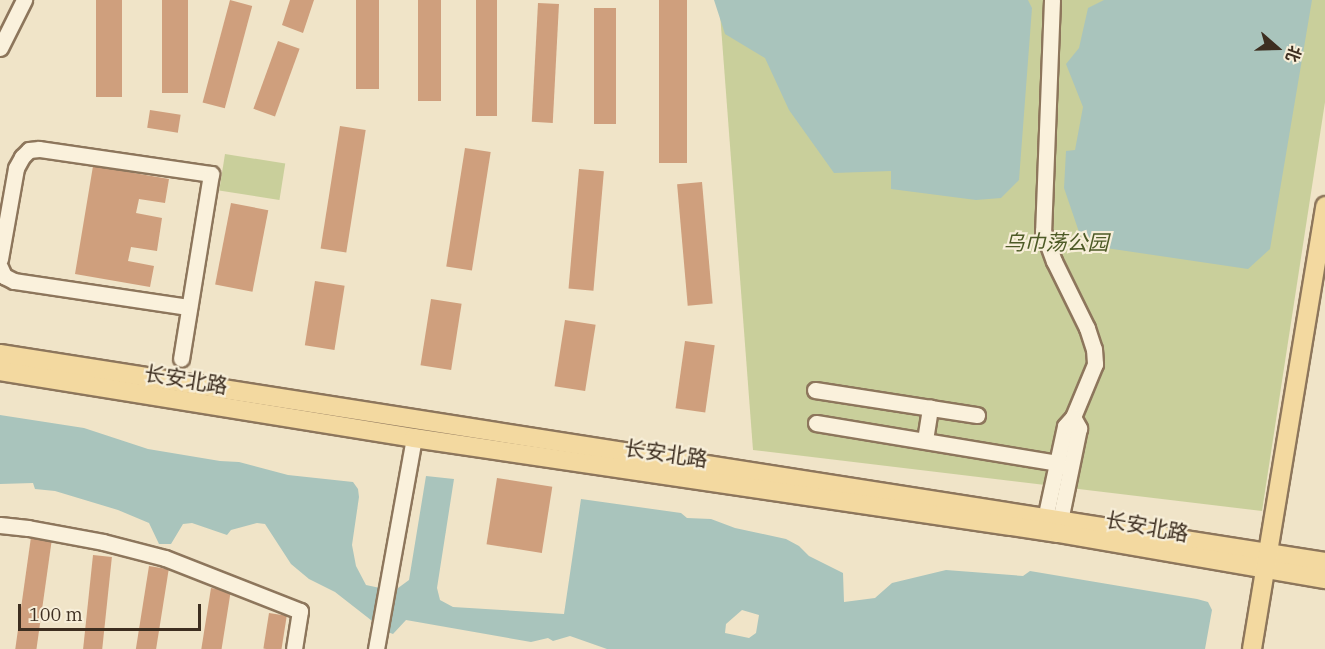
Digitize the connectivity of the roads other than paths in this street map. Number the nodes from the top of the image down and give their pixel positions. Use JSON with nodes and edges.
{"nodes":[{"id":1,"x":24,"y":0,"type":"edge"},
{"id":2,"x":1052,"y":0,"type":"edge"},
{"id":3,"x":0,"y":48,"type":"edge"},
{"id":4,"x":1325,"y":206,"type":"edge"},
{"id":5,"x":4,"y":210,"type":"edge"},
{"id":6,"x":0,"y":259,"type":"edge"},
{"id":7,"x":0,"y":267,"type":"edge"},
{"id":8,"x":189,"y":307,"type":"junction"},
{"id":9,"x":0,"y":354,"type":"edge"},
{"id":10,"x":181,"y":358,"type":"dead end"},
{"id":11,"x":0,"y":371,"type":"edge"},
{"id":12,"x":814,"y":390,"type":"dead end"},
{"id":13,"x":930,"y":407,"type":"junction"},
{"id":14,"x":977,"y":415,"type":"dead end"},
{"id":15,"x":816,"y":423,"type":"dead end"},
{"id":16,"x":414,"y":438,"type":"junction"},
{"id":17,"x":925,"y":440,"type":"junction"},
{"id":18,"x":1064,"y":463,"type":"junction"},
{"id":19,"x":0,"y":525,"type":"edge"},
{"id":20,"x":1052,"y":525,"type":"junction"},
{"id":21,"x":1266,"y":561,"type":"junction"},
{"id":22,"x":1325,"y":562,"type":"edge"},
{"id":23,"x":1325,"y":579,"type":"edge"},
{"id":24,"x":294,"y":649,"type":"edge"},
{"id":25,"x":376,"y":649,"type":"edge"},
{"id":26,"x":1252,"y":649,"type":"edge"}],
"edges":[{"from":1,"to":3,"type":"street"},
{"from":2,"to":18,"type":"street"},
{"from":4,"to":21,"type":"main road"},
{"from":5,"to":6,"type":"street"},
{"from":5,"to":8,"type":"street"},
{"from":7,"to":8,"type":"street"},
{"from":8,"to":10,"type":"street"},
{"from":9,"to":20,"type":"main road","name":"长安北路"},
{"from":11,"to":16,"type":"main road","name":"长安北路"},
{"from":12,"to":13,"type":"street"},
{"from":13,"to":14,"type":"street"},
{"from":13,"to":17,"type":"street"},
{"from":15,"to":17,"type":"street"},
{"from":16,"to":20,"type":"main road","name":"长安北路"},
{"from":16,"to":25,"type":"street"},
{"from":17,"to":18,"type":"street"},
{"from":18,"to":20,"type":"street"},
{"from":19,"to":24,"type":"street"},
{"from":20,"to":21,"type":"main road","name":"长安北路"},
{"from":21,"to":22,"type":"main road","name":"长安北路"},
{"from":21,"to":23,"type":"main road","name":"长安北路"},
{"from":21,"to":26,"type":"main road"}]}
